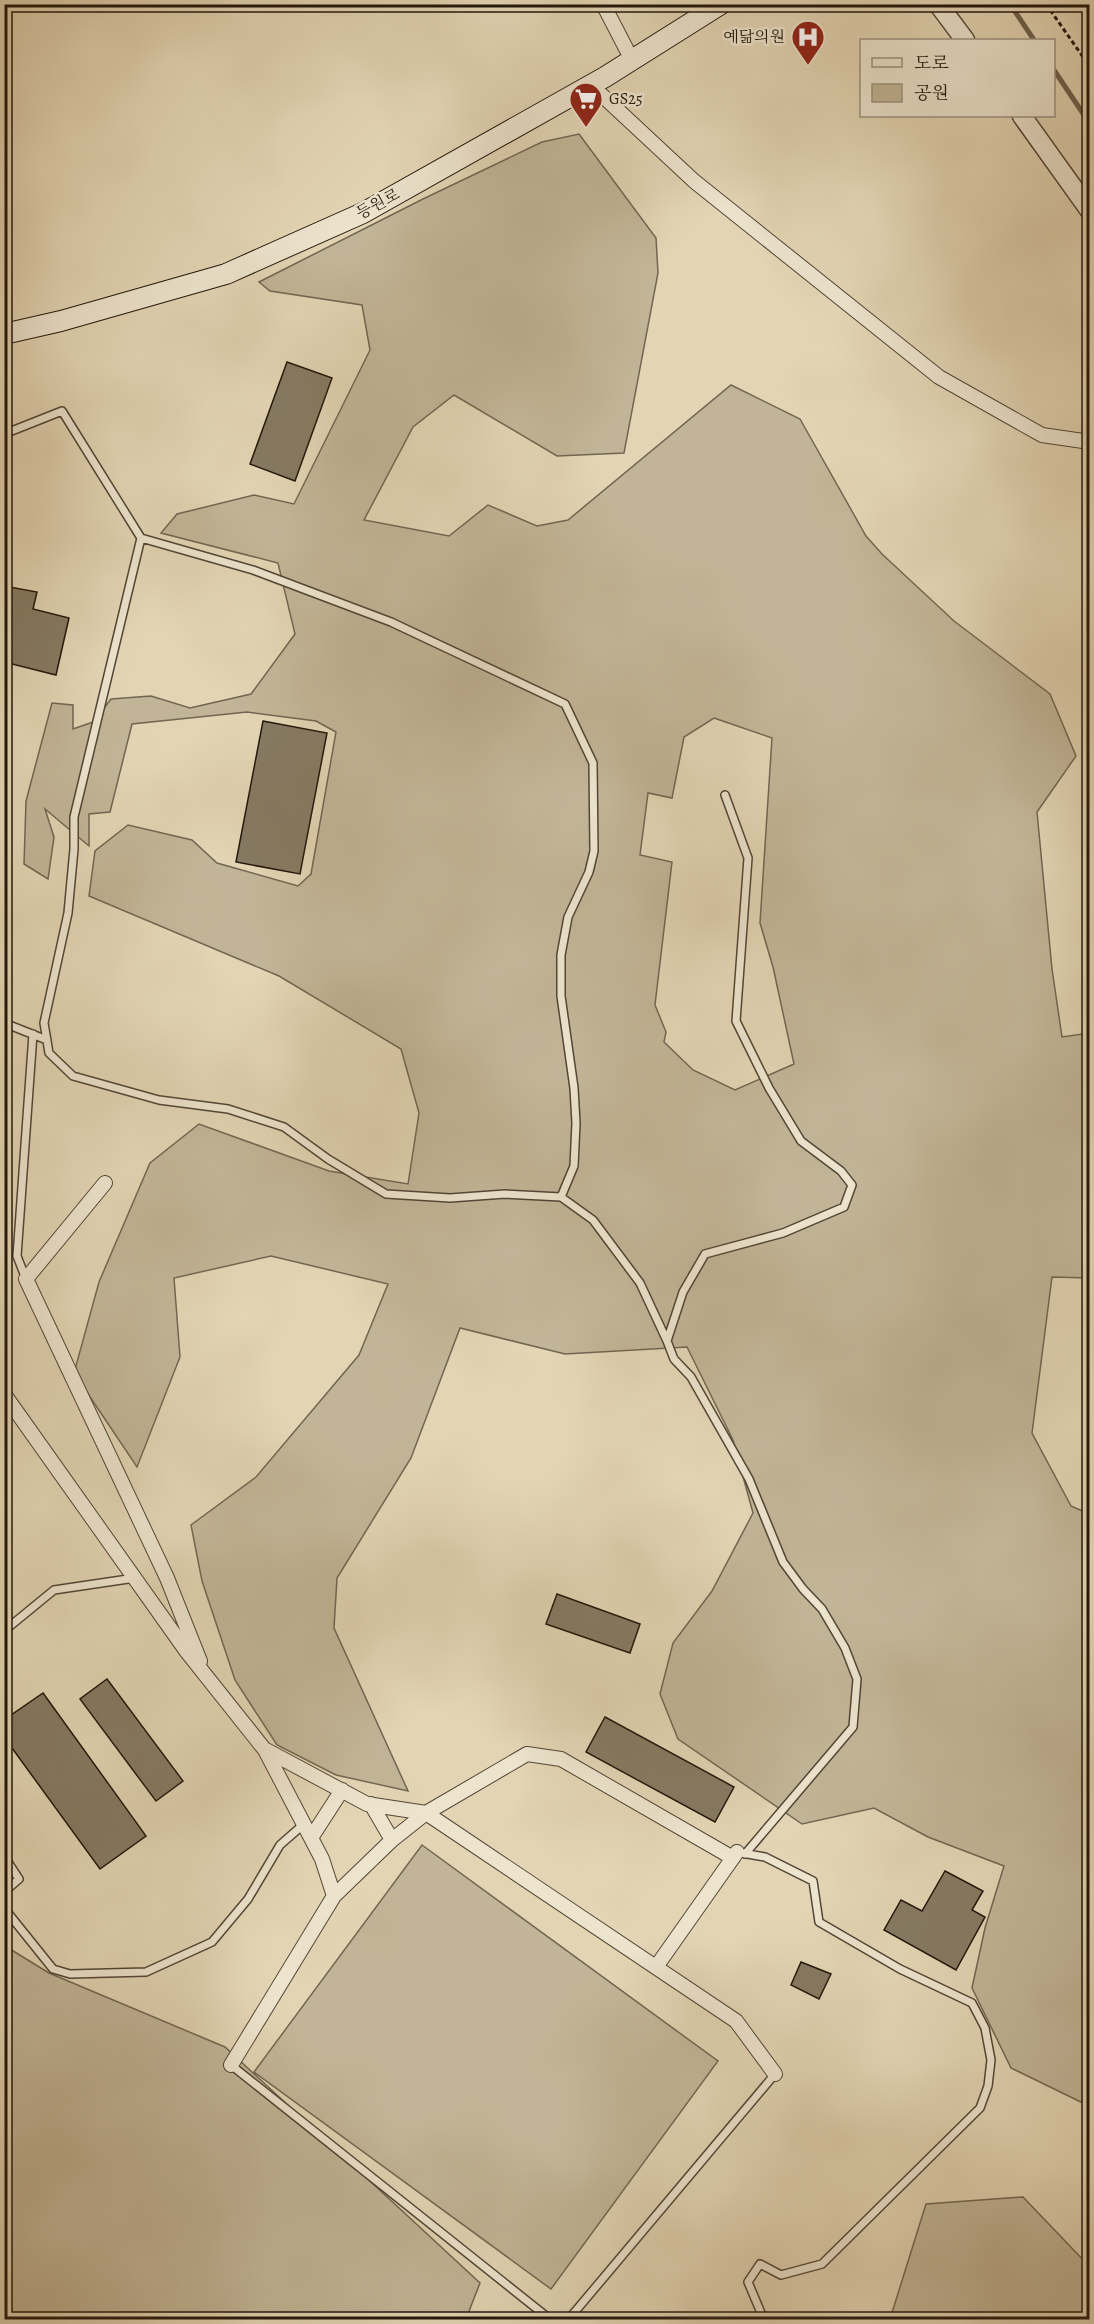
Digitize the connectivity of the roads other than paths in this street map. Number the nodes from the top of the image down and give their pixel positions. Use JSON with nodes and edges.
{"nodes":[{"id":1,"x":603,"y":4,"type":"edge"},
{"id":2,"x":721,"y":4,"type":"edge"},
{"id":3,"x":938,"y":4,"type":"edge"},
{"id":4,"x":964,"y":39,"type":"edge"},
{"id":5,"x":632,"y":60,"type":"junction"},
{"id":6,"x":591,"y":86,"type":"junction"},
{"id":7,"x":1023,"y":117,"type":"edge"},
{"id":8,"x":1089,"y":211,"type":"edge"},
{"id":9,"x":4,"y":334,"type":"edge"},
{"id":10,"x":4,"y":434,"type":"edge"},
{"id":11,"x":1089,"y":442,"type":"edge"},
{"id":12,"x":141,"y":538,"type":"junction"},
{"id":13,"x":725,"y":795,"type":"dead end"},
{"id":14,"x":4,"y":1023,"type":"edge"},
{"id":15,"x":33,"y":1034,"type":"junction"},
{"id":16,"x":47,"y":1040,"type":"junction"},
{"id":17,"x":105,"y":1183,"type":"dead end"},
{"id":18,"x":561,"y":1197,"type":"junction"},
{"id":19,"x":26,"y":1279,"type":"junction"},
{"id":20,"x":667,"y":1341,"type":"junction"},
{"id":21,"x":4,"y":1394,"type":"edge"},
{"id":22,"x":135,"y":1578,"type":"junction"},
{"id":23,"x":4,"y":1631,"type":"edge"},
{"id":24,"x":205,"y":1675,"type":"junction"},
{"id":25,"x":266,"y":1750,"type":"junction"},
{"id":26,"x":342,"y":1790,"type":"junction"},
{"id":27,"x":371,"y":1804,"type":"junction"},
{"id":28,"x":426,"y":1813,"type":"junction"},
{"id":29,"x":304,"y":1824,"type":"junction"},
{"id":30,"x":311,"y":1838,"type":"junction"},
{"id":31,"x":392,"y":1840,"type":"junction"},
{"id":32,"x":739,"y":1855,"type":"junction"},
{"id":33,"x":4,"y":1856,"type":"edge"},
{"id":34,"x":4,"y":1892,"type":"edge"},
{"id":35,"x":334,"y":1896,"type":"junction"},
{"id":36,"x":4,"y":1908,"type":"edge"},
{"id":37,"x":656,"y":1967,"type":"junction"},
{"id":38,"x":231,"y":2066,"type":"joint"},
{"id":39,"x":775,"y":2074,"type":"joint"},
{"id":40,"x":551,"y":2319,"type":"edge"},
{"id":41,"x":568,"y":2319,"type":"edge"},
{"id":42,"x":764,"y":2319,"type":"edge"}],
"edges":[{"from":1,"to":5,"type":"street"},
{"from":2,"to":5,"type":"main road","name":"등원로"},
{"from":3,"to":4,"type":"street"},
{"from":5,"to":6,"type":"main road","name":"등원로"},
{"from":6,"to":9,"type":"main road","name":"등원로"},
{"from":6,"to":11,"type":"street"},
{"from":7,"to":8,"type":"street"},
{"from":10,"to":12,"type":"lane"},
{"from":12,"to":16,"type":"lane"},
{"from":12,"to":18,"type":"lane"},
{"from":13,"to":20,"type":"lane"},
{"from":14,"to":15,"type":"lane"},
{"from":15,"to":16,"type":"lane"},
{"from":15,"to":19,"type":"lane"},
{"from":16,"to":18,"type":"lane"},
{"from":17,"to":19,"type":"street"},
{"from":18,"to":20,"type":"lane"},
{"from":19,"to":24,"type":"street"},
{"from":20,"to":32,"type":"lane"},
{"from":21,"to":22,"type":"street"},
{"from":22,"to":23,"type":"lane"},
{"from":22,"to":24,"type":"street"},
{"from":24,"to":25,"type":"street"},
{"from":25,"to":26,"type":"street"},
{"from":25,"to":29,"type":"street"},
{"from":26,"to":27,"type":"street"},
{"from":26,"to":30,"type":"street"},
{"from":27,"to":28,"type":"street"},
{"from":27,"to":31,"type":"street"},
{"from":28,"to":31,"type":"street"},
{"from":28,"to":32,"type":"street"},
{"from":28,"to":37,"type":"street"},
{"from":29,"to":30,"type":"street"},
{"from":29,"to":36,"type":"lane"},
{"from":30,"to":35,"type":"street"},
{"from":31,"to":35,"type":"street"},
{"from":32,"to":37,"type":"street"},
{"from":32,"to":42,"type":"lane"},
{"from":33,"to":34,"type":"lane"},
{"from":35,"to":38,"type":"street"},
{"from":37,"to":39,"type":"street"},
{"from":38,"to":40,"type":"lane"},
{"from":39,"to":41,"type":"lane"}]}
